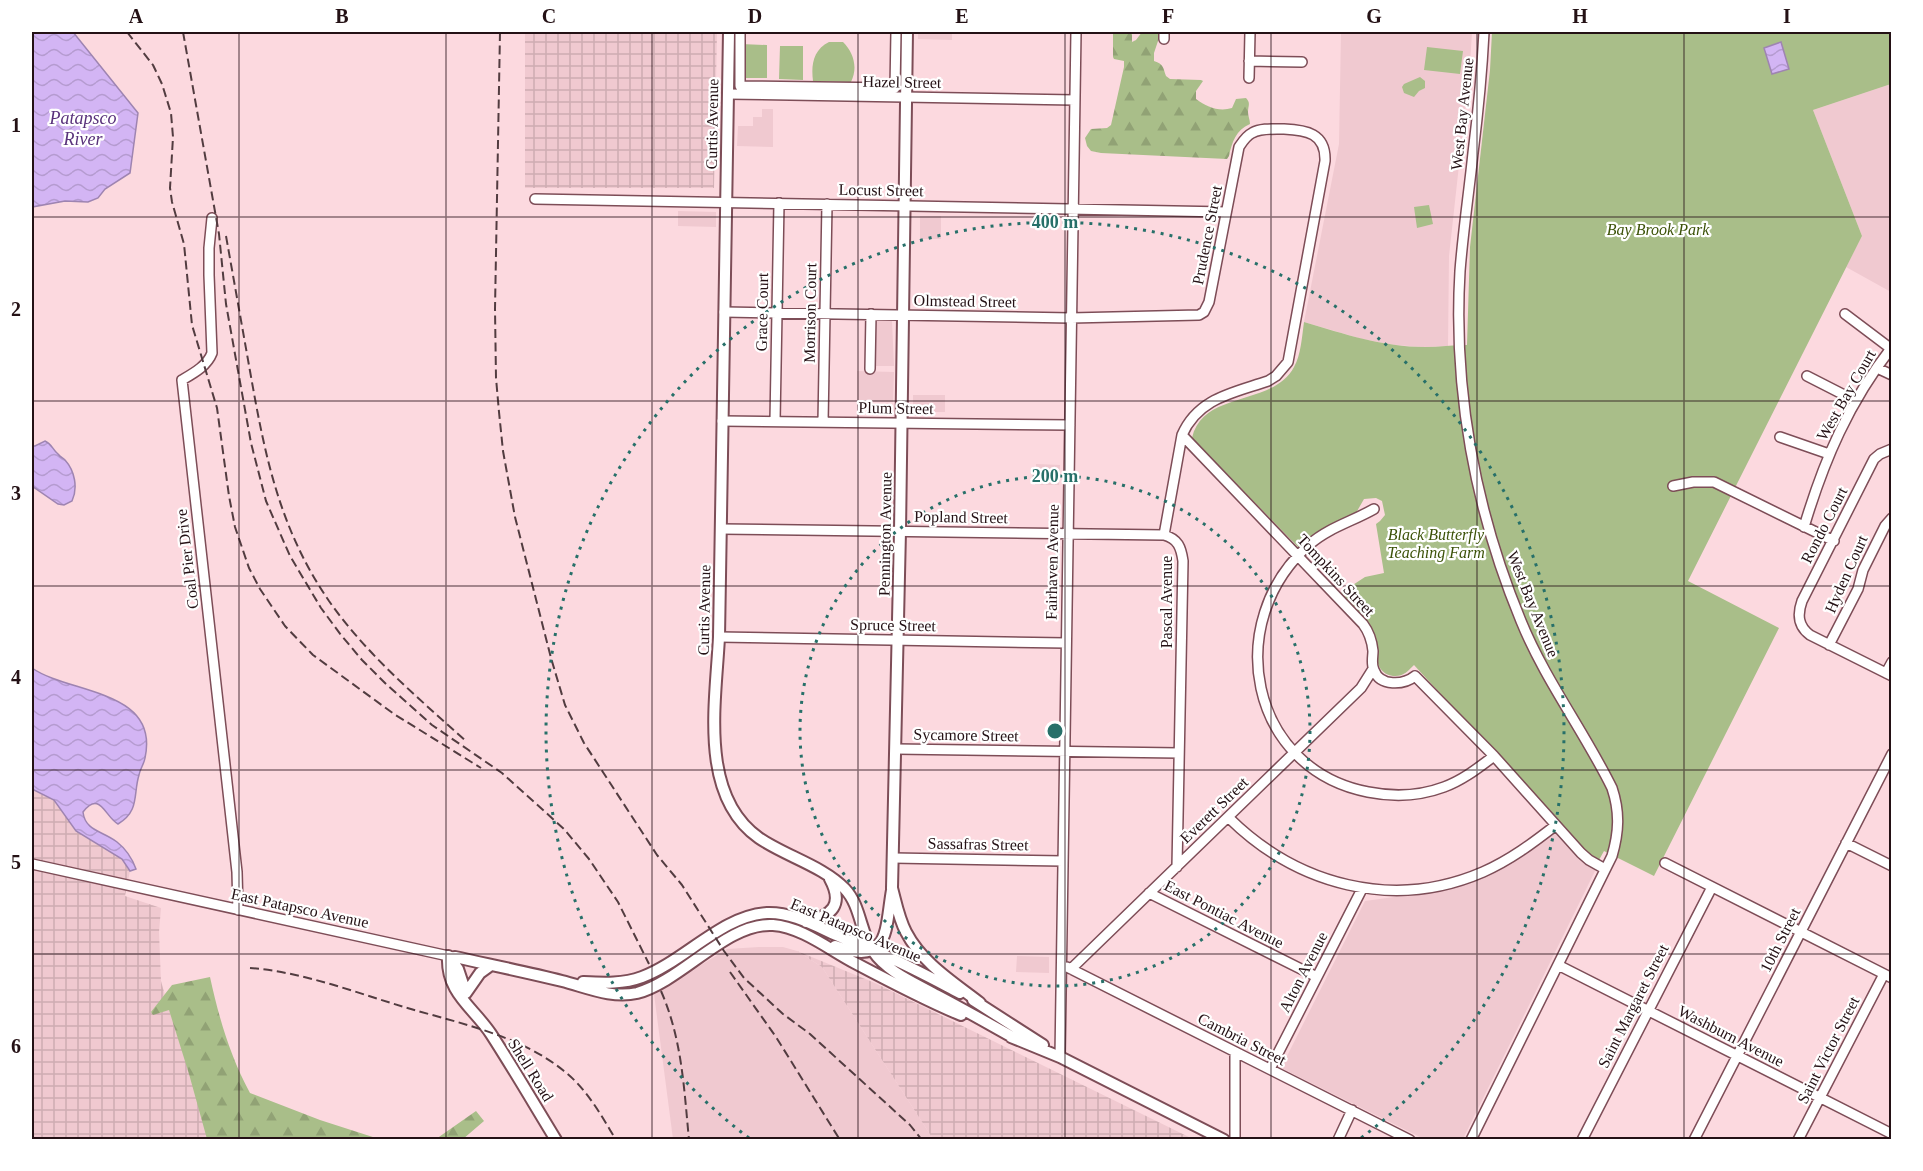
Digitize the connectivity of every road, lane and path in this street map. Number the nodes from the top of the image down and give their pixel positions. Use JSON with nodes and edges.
{"nodes":[{"id":1,"x":729,"y":32,"type":"edge"},
{"id":2,"x":740,"y":32,"type":"edge"},
{"id":3,"x":896,"y":32,"type":"edge"},
{"id":4,"x":907,"y":32,"type":"edge"},
{"id":5,"x":1076,"y":32,"type":"edge"},
{"id":6,"x":1250,"y":32,"type":"edge"},
{"id":7,"x":1484,"y":32,"type":"edge"},
{"id":8,"x":1249,"y":61,"type":"junction"},
{"id":9,"x":1302,"y":62,"type":"dead end"},
{"id":10,"x":1249,"y":78,"type":"dead end"},
{"id":11,"x":728,"y":94,"type":"junction"},
{"id":12,"x":906,"y":97,"type":"junction"},
{"id":13,"x":1075,"y":100,"type":"junction"},
{"id":14,"x":1325,"y":161,"type":"joint"},
{"id":15,"x":535,"y":199,"type":"dead end"},
{"id":16,"x":726,"y":202,"type":"junction"},
{"id":17,"x":779,"y":203,"type":"junction"},
{"id":18,"x":827,"y":204,"type":"junction"},
{"id":19,"x":904,"y":206,"type":"junction"},
{"id":20,"x":1073,"y":209,"type":"junction"},
{"id":21,"x":1226,"y":212,"type":"junction"},
{"id":22,"x":212,"y":218,"type":"dead end"},
{"id":23,"x":724,"y":312,"type":"junction"},
{"id":24,"x":1204,"y":312,"type":"joint"},
{"id":25,"x":777,"y":313,"type":"junction"},
{"id":26,"x":825,"y":314,"type":"junction"},
{"id":27,"x":1845,"y":314,"type":"dead end"},
{"id":28,"x":871,"y":315,"type":"junction"},
{"id":29,"x":903,"y":315,"type":"junction"},
{"id":30,"x":1071,"y":318,"type":"junction"},
{"id":31,"x":1891,"y":348,"type":"edge"},
{"id":32,"x":1877,"y":368,"type":"junction"},
{"id":33,"x":870,"y":369,"type":"dead end"},
{"id":34,"x":1892,"y":375,"type":"edge"},
{"id":35,"x":1808,"y":376,"type":"dead end"},
{"id":36,"x":1856,"y":401,"type":"junction"},
{"id":37,"x":722,"y":421,"type":"junction"},
{"id":38,"x":776,"y":421,"type":"junction"},
{"id":39,"x":824,"y":422,"type":"junction"},
{"id":40,"x":901,"y":423,"type":"junction"},
{"id":41,"x":1070,"y":425,"type":"junction"},
{"id":42,"x":1182,"y":435,"type":"junction"},
{"id":43,"x":1780,"y":437,"type":"dead end"},
{"id":44,"x":1890,"y":449,"type":"edge"},
{"id":45,"x":1829,"y":454,"type":"junction"},
{"id":46,"x":1673,"y":486,"type":"dead end"},
{"id":47,"x":1374,"y":510,"type":"dead end"},
{"id":48,"x":1892,"y":518,"type":"edge"},
{"id":49,"x":1804,"y":526,"type":"junction"},
{"id":50,"x":720,"y":529,"type":"junction"},
{"id":51,"x":900,"y":531,"type":"junction"},
{"id":52,"x":1068,"y":534,"type":"junction"},
{"id":53,"x":1164,"y":535,"type":"junction"},
{"id":54,"x":1834,"y":541,"type":"junction"},
{"id":55,"x":1298,"y":556,"type":"junction"},
{"id":56,"x":718,"y":637,"type":"junction"},
{"id":57,"x":898,"y":640,"type":"junction"},
{"id":58,"x":1066,"y":643,"type":"junction"},
{"id":59,"x":1829,"y":645,"type":"junction"},
{"id":60,"x":1892,"y":662,"type":"edge"},
{"id":61,"x":1373,"y":669,"type":"junction"},
{"id":62,"x":1889,"y":675,"type":"edge"},
{"id":63,"x":896,"y":749,"type":"junction"},
{"id":64,"x":1064,"y":752,"type":"junction"},
{"id":65,"x":1296,"y":752,"type":"junction"},
{"id":66,"x":1179,"y":753,"type":"junction"},
{"id":67,"x":1891,"y":755,"type":"edge"},
{"id":68,"x":1494,"y":756,"type":"junction"},
{"id":69,"x":1229,"y":818,"type":"junction"},
{"id":70,"x":1556,"y":825,"type":"junction"},
{"id":71,"x":1846,"y":843,"type":"junction"},
{"id":72,"x":893,"y":858,"type":"junction"},
{"id":73,"x":1063,"y":861,"type":"junction"},
{"id":74,"x":1665,"y":863,"type":"dead end"},
{"id":75,"x":32,"y":864,"type":"edge"},
{"id":76,"x":1892,"y":866,"type":"edge"},
{"id":77,"x":1177,"y":867,"type":"junction"},
{"id":78,"x":1605,"y":869,"type":"junction"},
{"id":79,"x":829,"y":876,"type":"junction"},
{"id":80,"x":1712,"y":887,"type":"junction"},
{"id":81,"x":892,"y":888,"type":"junction"},
{"id":82,"x":1362,"y":889,"type":"junction"},
{"id":83,"x":1149,"y":893,"type":"junction"},
{"id":84,"x":238,"y":910,"type":"junction"},
{"id":85,"x":806,"y":922,"type":"junction"},
{"id":86,"x":1801,"y":932,"type":"junction"},
{"id":87,"x":801,"y":933,"type":"junction"},
{"id":88,"x":873,"y":951,"type":"junction"},
{"id":89,"x":452,"y":956,"type":"junction"},
{"id":90,"x":490,"y":965,"type":"junction"},
{"id":91,"x":1061,"y":965,"type":"junction"},
{"id":92,"x":1558,"y":965,"type":"junction"},
{"id":93,"x":1071,"y":969,"type":"junction"},
{"id":94,"x":1888,"y":976,"type":"edge"},
{"id":95,"x":1317,"y":977,"type":"junction"},
{"id":96,"x":562,"y":981,"type":"junction"},
{"id":97,"x":465,"y":993,"type":"junction"},
{"id":98,"x":980,"y":1003,"type":"junction"},
{"id":99,"x":1648,"y":1011,"type":"junction"},
{"id":100,"x":478,"y":1018,"type":"junction"},
{"id":101,"x":1016,"y":1039,"type":"junction"},
{"id":102,"x":1235,"y":1052,"type":"junction"},
{"id":103,"x":1737,"y":1056,"type":"junction"},
{"id":104,"x":1060,"y":1057,"type":"junction"},
{"id":105,"x":1270,"y":1069,"type":"junction"},
{"id":106,"x":1820,"y":1098,"type":"junction"},
{"id":107,"x":1352,"y":1110,"type":"junction"},
{"id":108,"x":1892,"y":1134,"type":"edge"},
{"id":109,"x":556,"y":1140,"type":"edge"},
{"id":110,"x":1224,"y":1140,"type":"edge"},
{"id":111,"x":1234,"y":1140,"type":"edge"},
{"id":112,"x":1338,"y":1140,"type":"edge"},
{"id":113,"x":1410,"y":1140,"type":"edge"},
{"id":114,"x":1471,"y":1140,"type":"edge"},
{"id":115,"x":1582,"y":1140,"type":"edge"},
{"id":116,"x":1694,"y":1140,"type":"edge"},
{"id":117,"x":1798,"y":1140,"type":"edge"}],
"edges":[{"from":1,"to":11,"type":"main road","name":"Curtis Avenue"},
{"from":2,"to":3,"type":"street"},
{"from":4,"to":12,"type":"main road","name":"Pennington Avenue"},
{"from":5,"to":13,"type":"street","name":"Fairhaven Avenue"},
{"from":6,"to":8,"type":"street"},
{"from":7,"to":78,"type":"street","name":"West Bay Avenue"},
{"from":8,"to":9,"type":"street"},
{"from":8,"to":10,"type":"street"},
{"from":11,"to":12,"type":"street","name":"Hazel Street"},
{"from":11,"to":16,"type":"main road","name":"Curtis Avenue"},
{"from":12,"to":13,"type":"street","name":"Hazel Street"},
{"from":12,"to":19,"type":"main road","name":"Pennington Avenue"},
{"from":13,"to":20,"type":"street","name":"Fairhaven Avenue"},
{"from":14,"to":21,"type":"street","name":"Prudence Street"},
{"from":14,"to":42,"type":"street","name":"Pascal Avenue"},
{"from":15,"to":16,"type":"street","name":"Locust Street"},
{"from":16,"to":17,"type":"street","name":"Locust Street"},
{"from":16,"to":23,"type":"main road","name":"Curtis Avenue"},
{"from":17,"to":18,"type":"street","name":"Locust Street"},
{"from":17,"to":25,"type":"street","name":"Grace Court"},
{"from":18,"to":19,"type":"street","name":"Locust Street"},
{"from":18,"to":26,"type":"street","name":"Morrison Court"},
{"from":19,"to":20,"type":"street","name":"Locust Street"},
{"from":19,"to":29,"type":"main road","name":"Pennington Avenue"},
{"from":20,"to":21,"type":"street","name":"Locust Street"},
{"from":20,"to":30,"type":"street","name":"Fairhaven Avenue"},
{"from":21,"to":24,"type":"street","name":"Prudence Street"},
{"from":22,"to":84,"type":"street","name":"Coal Pier Drive"},
{"from":23,"to":25,"type":"street","name":"Olmstead Street"},
{"from":23,"to":37,"type":"main road","name":"Curtis Avenue"},
{"from":24,"to":30,"type":"street","name":"Olmstead Street"},
{"from":25,"to":26,"type":"street","name":"Olmstead Street"},
{"from":25,"to":38,"type":"street","name":"Grace Court"},
{"from":26,"to":28,"type":"street","name":"Olmstead Street"},
{"from":26,"to":39,"type":"street","name":"Morrison Court"},
{"from":27,"to":31,"type":"street"},
{"from":28,"to":29,"type":"street","name":"Olmstead Street"},
{"from":28,"to":33,"type":"street"},
{"from":29,"to":30,"type":"street","name":"Olmstead Street"},
{"from":29,"to":40,"type":"main road","name":"Pennington Avenue"},
{"from":30,"to":41,"type":"street","name":"Fairhaven Avenue"},
{"from":31,"to":32,"type":"street","name":"West Bay Court"},
{"from":32,"to":34,"type":"street"},
{"from":32,"to":36,"type":"street","name":"West Bay Court"},
{"from":35,"to":36,"type":"street"},
{"from":36,"to":45,"type":"street","name":"West Bay Court"},
{"from":37,"to":38,"type":"street","name":"Plum Street"},
{"from":37,"to":50,"type":"main road","name":"Curtis Avenue"},
{"from":38,"to":39,"type":"street","name":"Plum Street"},
{"from":39,"to":40,"type":"street","name":"Plum Street"},
{"from":40,"to":41,"type":"street","name":"Plum Street"},
{"from":40,"to":51,"type":"main road","name":"Pennington Avenue"},
{"from":41,"to":52,"type":"street","name":"Fairhaven Avenue"},
{"from":42,"to":53,"type":"street","name":"Pascal Avenue"},
{"from":42,"to":55,"type":"street","name":"Tompkins Street"},
{"from":43,"to":45,"type":"street"},
{"from":44,"to":54,"type":"street","name":"Rondo Court"},
{"from":45,"to":49,"type":"street","name":"West Bay Court"},
{"from":46,"to":49,"type":"street"},
{"from":47,"to":55,"type":"street"},
{"from":48,"to":59,"type":"street","name":"Hyden Court"},
{"from":49,"to":54,"type":"street"},
{"from":50,"to":51,"type":"street","name":"Popland Street"},
{"from":50,"to":56,"type":"main road","name":"Curtis Avenue"},
{"from":51,"to":52,"type":"street","name":"Popland Street"},
{"from":51,"to":57,"type":"main road","name":"Pennington Avenue"},
{"from":52,"to":53,"type":"street","name":"Popland Street"},
{"from":52,"to":58,"type":"street","name":"Fairhaven Avenue"},
{"from":53,"to":66,"type":"street","name":"Pascal Avenue"},
{"from":54,"to":59,"type":"street","name":"Rondo Court"},
{"from":55,"to":61,"type":"street","name":"Tompkins Street"},
{"from":55,"to":65,"type":"street"},
{"from":56,"to":57,"type":"street","name":"Spruce Street"},
{"from":56,"to":79,"type":"main road","name":"Curtis Avenue"},
{"from":57,"to":58,"type":"street","name":"Spruce Street"},
{"from":57,"to":63,"type":"main road","name":"Pennington Avenue"},
{"from":58,"to":64,"type":"street","name":"Fairhaven Avenue"},
{"from":59,"to":62,"type":"street"},
{"from":60,"to":62,"type":"street"},
{"from":61,"to":65,"type":"street","name":"Everett Street"},
{"from":61,"to":68,"type":"street"},
{"from":63,"to":64,"type":"street","name":"Sycamore Street"},
{"from":63,"to":72,"type":"main road","name":"Pennington Avenue"},
{"from":64,"to":66,"type":"street","name":"Sycamore Street"},
{"from":64,"to":73,"type":"street","name":"Fairhaven Avenue"},
{"from":65,"to":68,"type":"street"},
{"from":65,"to":69,"type":"street","name":"Everett Street"},
{"from":66,"to":77,"type":"street","name":"Pascal Avenue"},
{"from":67,"to":71,"type":"street","name":"10th Street"},
{"from":68,"to":70,"type":"street"},
{"from":69,"to":77,"type":"street","name":"Everett Street"},
{"from":69,"to":82,"type":"street"},
{"from":70,"to":78,"type":"street"},
{"from":70,"to":82,"type":"street"},
{"from":71,"to":76,"type":"street"},
{"from":71,"to":86,"type":"street","name":"10th Street"},
{"from":72,"to":73,"type":"street","name":"Sassafras Street"},
{"from":72,"to":81,"type":"main road","name":"Pennington Avenue"},
{"from":73,"to":91,"type":"street","name":"Fairhaven Avenue"},
{"from":74,"to":80,"type":"street"},
{"from":75,"to":84,"type":"street","name":"East Patapsco Avenue"},
{"from":77,"to":83,"type":"street","name":"Everett Street"},
{"from":78,"to":92,"type":"street","name":"West Bay Avenue"},
{"from":79,"to":85,"type":"main road"},
{"from":79,"to":88,"type":"main road","name":"Curtis Avenue"},
{"from":80,"to":86,"type":"street"},
{"from":80,"to":99,"type":"street","name":"Saint Margaret Street"},
{"from":81,"to":88,"type":"main road"},
{"from":81,"to":98,"type":"main road","name":"Pennington Avenue"},
{"from":82,"to":95,"type":"street","name":"Alton Avenue"},
{"from":83,"to":93,"type":"street","name":"Everett Street"},
{"from":83,"to":95,"type":"street","name":"East Pontiac Avenue"},
{"from":84,"to":89,"type":"street","name":"East Patapsco Avenue"},
{"from":85,"to":88,"type":"main road","name":"East Patapsco Avenue"},
{"from":85,"to":96,"type":"main road","name":"East Patapsco Avenue"},
{"from":86,"to":94,"type":"street"},
{"from":86,"to":103,"type":"street","name":"10th Street"},
{"from":87,"to":88,"type":"main road"},
{"from":87,"to":96,"type":"main road","name":"East Patapsco Avenue"},
{"from":87,"to":101,"type":"main road","name":"East Patapsco Avenue"},
{"from":88,"to":98,"type":"main road","name":"East Patapsco Avenue"},
{"from":88,"to":101,"type":"main road","name":"Curtis Avenue"},
{"from":89,"to":90,"type":"main road","name":"East Patapsco Avenue"},
{"from":89,"to":97,"type":"main road","name":"Shell Road"},
{"from":89,"to":100,"type":"main road","name":"Shell Road"},
{"from":90,"to":96,"type":"main road","name":"East Patapsco Avenue"},
{"from":90,"to":97,"type":"main road"},
{"from":91,"to":93,"type":"street","name":"Cambria Street"},
{"from":91,"to":104,"type":"street","name":"Fairhaven Avenue"},
{"from":92,"to":99,"type":"street","name":"Washburn Avenue"},
{"from":92,"to":114,"type":"street","name":"West Bay Avenue"},
{"from":93,"to":102,"type":"street","name":"Cambria Street"},
{"from":94,"to":106,"type":"street","name":"Saint Victor Street"},
{"from":95,"to":105,"type":"street","name":"Alton Avenue"},
{"from":97,"to":100,"type":"main road","name":"Shell Road"},
{"from":98,"to":104,"type":"main road","name":"East Patapsco Avenue"},
{"from":99,"to":103,"type":"street","name":"Washburn Avenue"},
{"from":99,"to":115,"type":"street","name":"Saint Margaret Street"},
{"from":100,"to":109,"type":"main road","name":"Shell Road"},
{"from":101,"to":104,"type":"main road","name":"East Patapsco Avenue"},
{"from":102,"to":105,"type":"street","name":"Cambria Street"},
{"from":102,"to":111,"type":"street"},
{"from":103,"to":106,"type":"street","name":"Washburn Avenue"},
{"from":103,"to":116,"type":"street","name":"10th Street"},
{"from":104,"to":110,"type":"main road","name":"East Patapsco Avenue"},
{"from":105,"to":107,"type":"street","name":"Cambria Street"},
{"from":106,"to":108,"type":"street","name":"Washburn Avenue"},
{"from":106,"to":117,"type":"street","name":"Saint Victor Street"},
{"from":107,"to":112,"type":"street"},
{"from":107,"to":113,"type":"street","name":"Cambria Street"}]}
